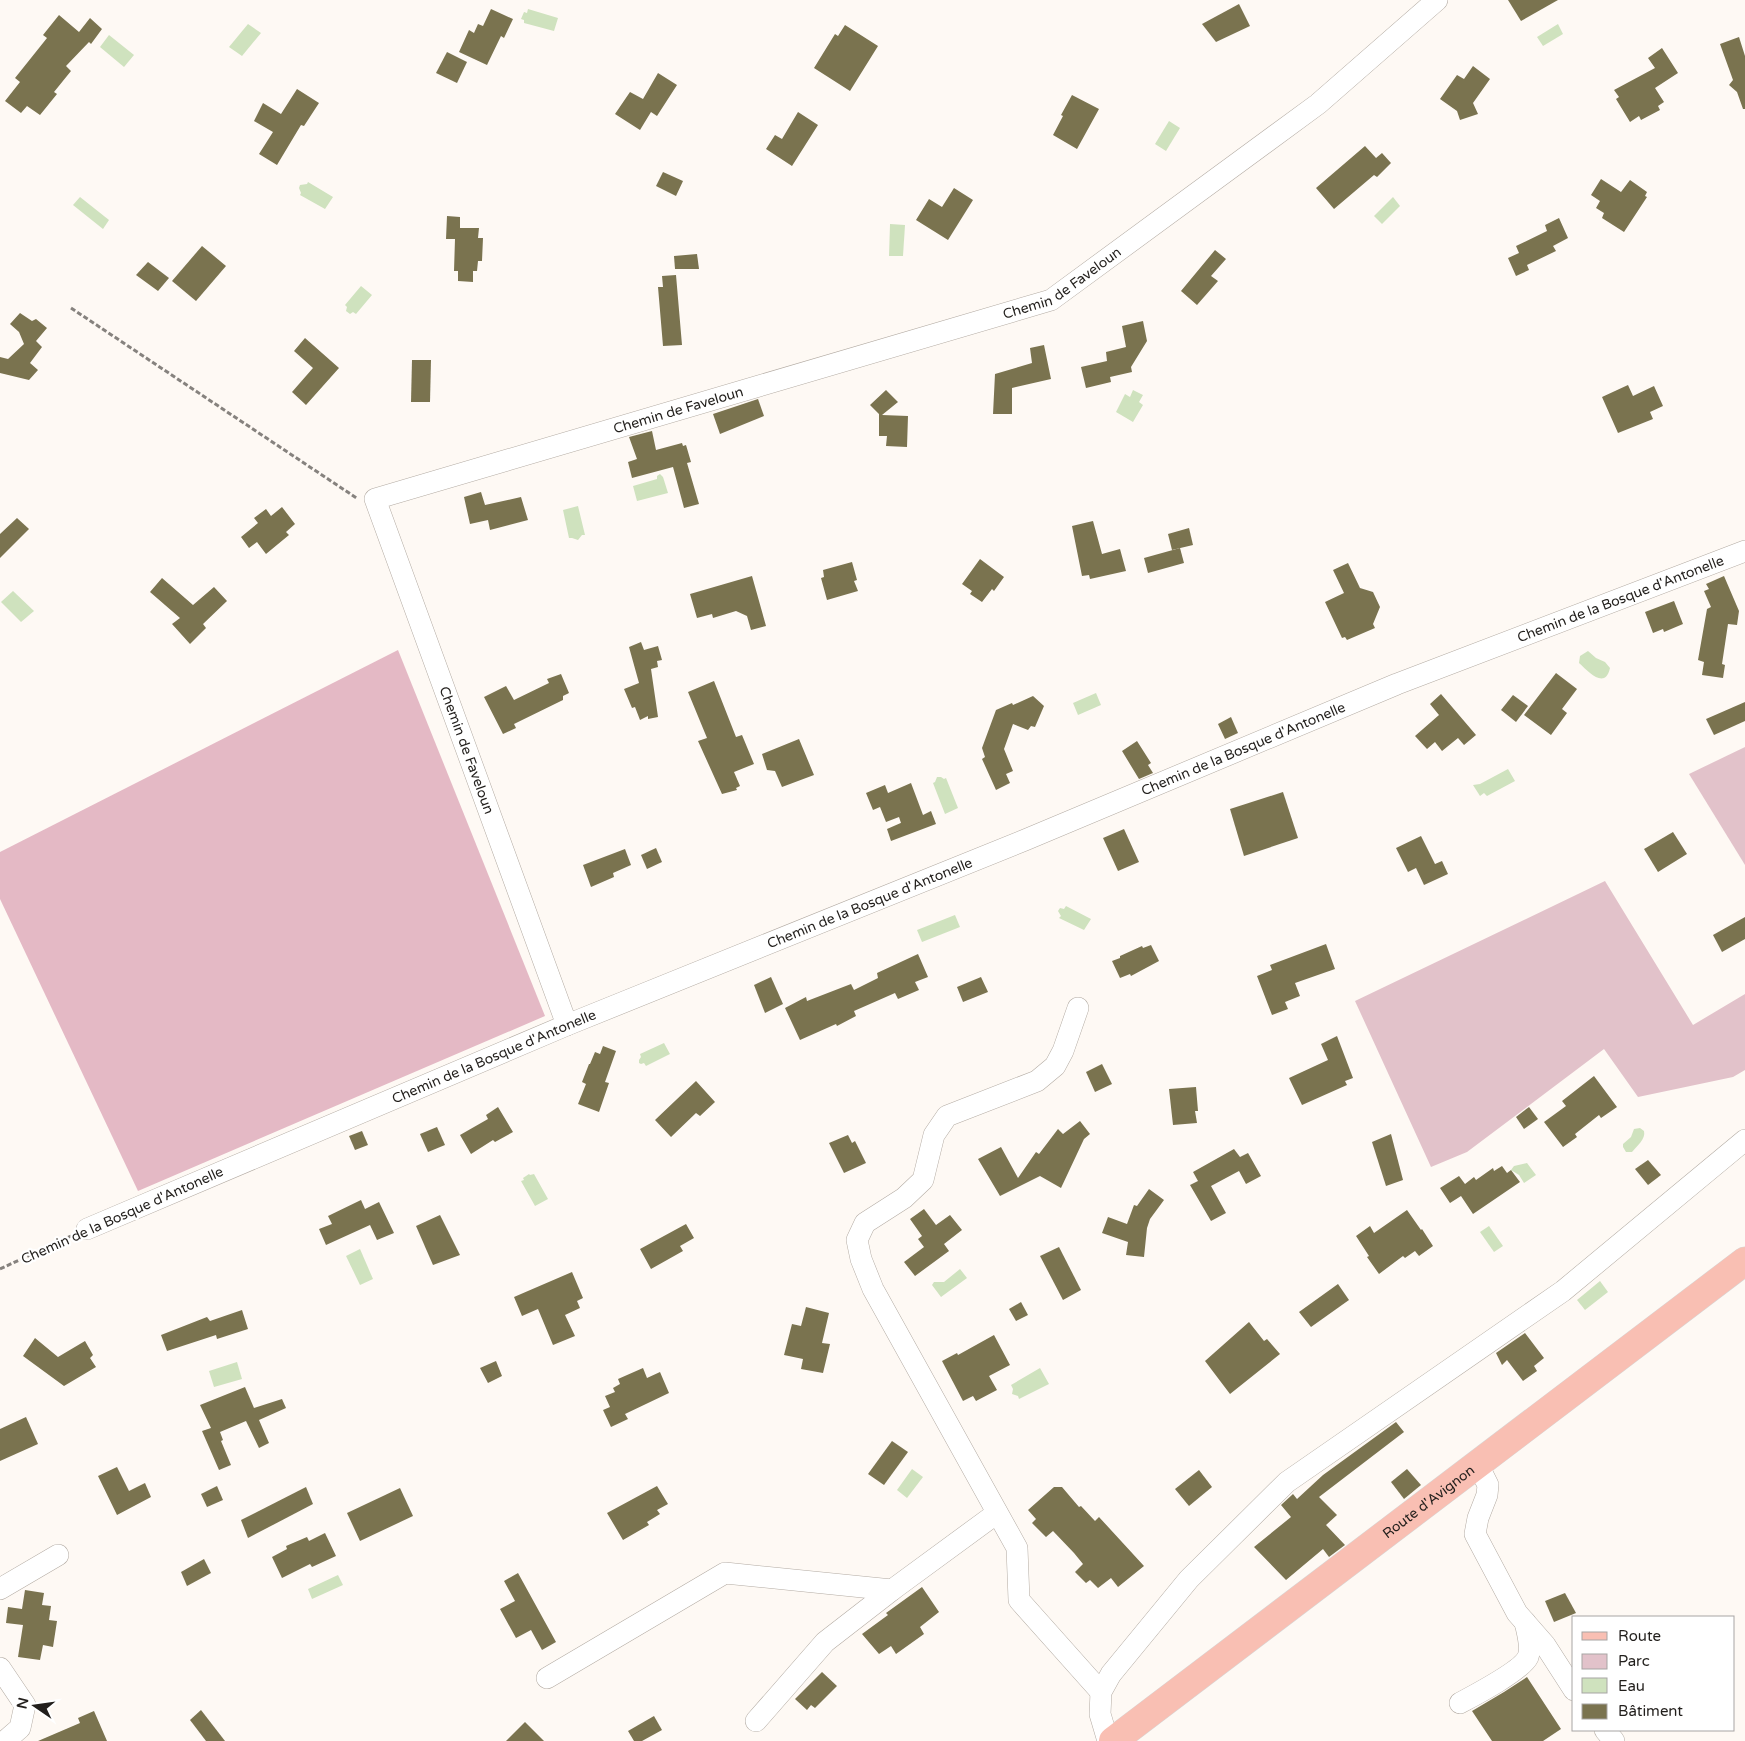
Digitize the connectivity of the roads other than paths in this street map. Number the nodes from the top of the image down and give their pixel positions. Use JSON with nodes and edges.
{"nodes":[{"id":1,"x":1437,"y":0,"type":"edge"},
{"id":2,"x":1745,"y":551,"type":"edge"},
{"id":3,"x":1078,"y":1008,"type":"dead end"},
{"id":4,"x":567,"y":1025,"type":"junction"},
{"id":5,"x":1745,"y":1140,"type":"edge"},
{"id":6,"x":87,"y":1229,"type":"road end"},
{"id":7,"x":1745,"y":1261,"type":"edge"},
{"id":8,"x":1478,"y":1465,"type":"junction"},
{"id":9,"x":998,"y":1513,"type":"junction"},
{"id":10,"x":58,"y":1555,"type":"dead end"},
{"id":11,"x":0,"y":1589,"type":"edge"},
{"id":12,"x":892,"y":1590,"type":"junction"},
{"id":13,"x":1525,"y":1621,"type":"junction"},
{"id":14,"x":0,"y":1668,"type":"edge"},
{"id":15,"x":547,"y":1678,"type":"dead end"},
{"id":16,"x":1572,"y":1687,"type":"edge"},
{"id":17,"x":1101,"y":1692,"type":"junction"},
{"id":18,"x":1460,"y":1703,"type":"dead end"},
{"id":19,"x":756,"y":1721,"type":"dead end"},
{"id":20,"x":1606,"y":1731,"type":"edge"},
{"id":21,"x":5,"y":1741,"type":"edge"},
{"id":22,"x":1108,"y":1741,"type":"edge"},
{"id":23,"x":1112,"y":1741,"type":"edge"},
{"id":24,"x":1614,"y":1741,"type":"edge"}],
"edges":[{"from":1,"to":4,"type":"street","name":"Chemin de Faveloun"},
{"from":2,"to":4,"type":"street","name":"Chemin de la Bosque d'Antonelle"},
{"from":3,"to":9,"type":"street"},
{"from":4,"to":6,"type":"street","name":"Chemin de la Bosque d'Antonelle"},
{"from":5,"to":17,"type":"street"},
{"from":7,"to":8,"type":"main road","name":"Route d'Avignon"},
{"from":8,"to":13,"type":"street"},
{"from":8,"to":23,"type":"main road","name":"Route d'Avignon"},
{"from":9,"to":12,"type":"street"},
{"from":9,"to":17,"type":"street"},
{"from":10,"to":11,"type":"street"},
{"from":12,"to":15,"type":"street"},
{"from":12,"to":19,"type":"street"},
{"from":13,"to":16,"type":"street"},
{"from":13,"to":18,"type":"street"},
{"from":14,"to":21,"type":"street"},
{"from":17,"to":22,"type":"street"},
{"from":20,"to":24,"type":"street"}]}
